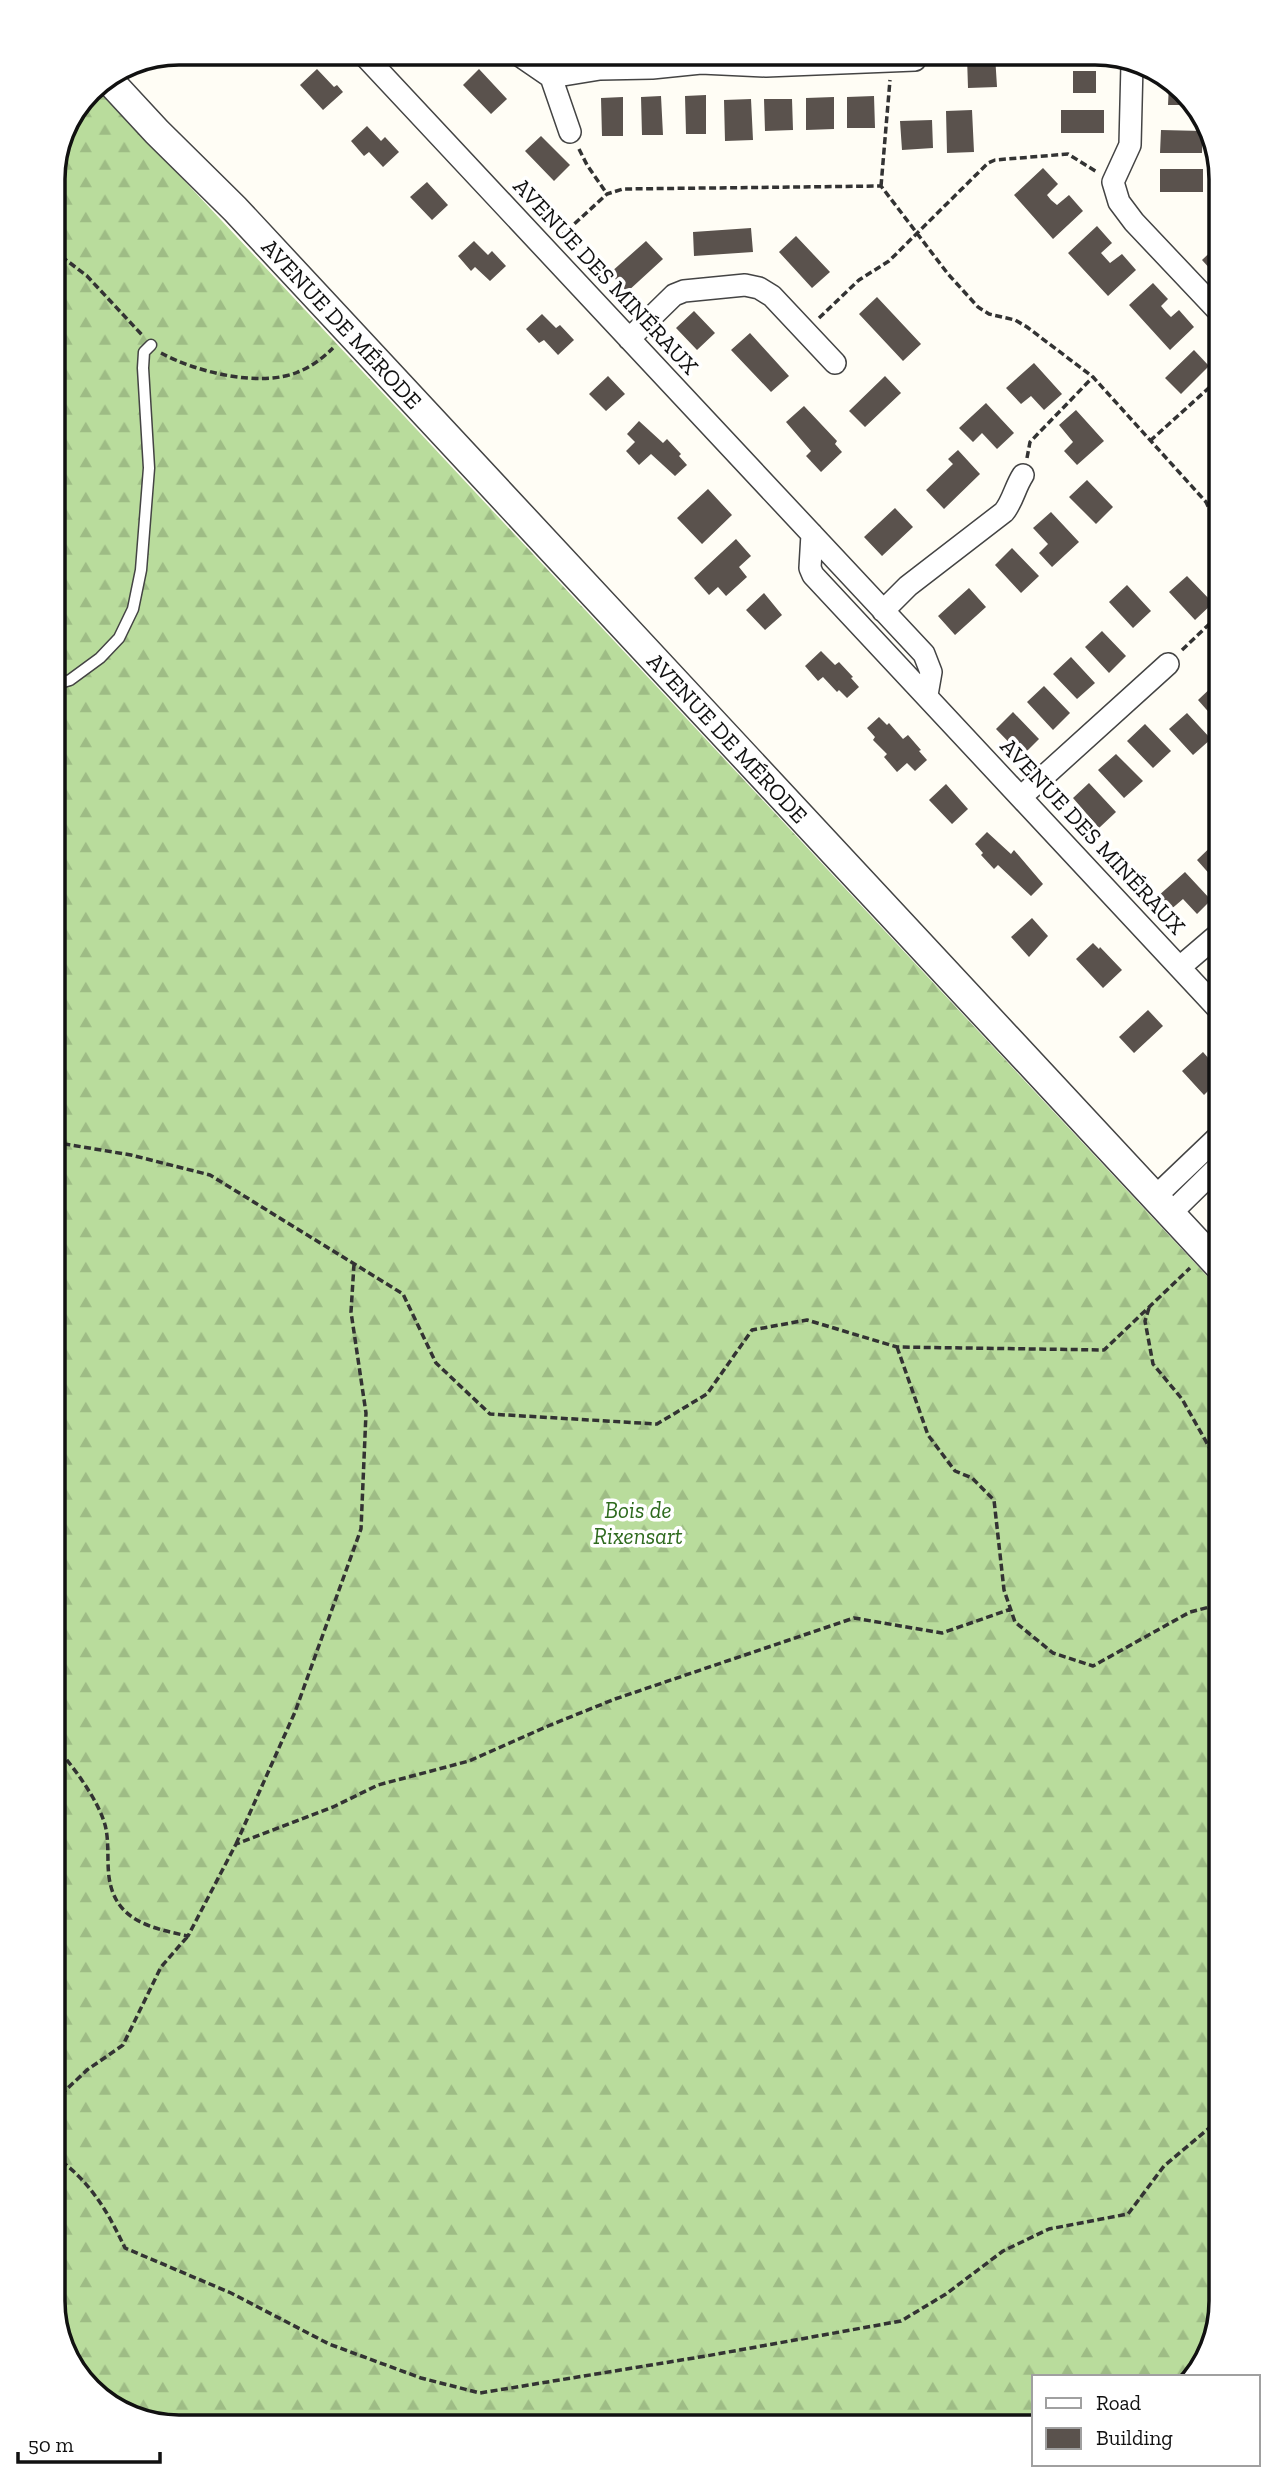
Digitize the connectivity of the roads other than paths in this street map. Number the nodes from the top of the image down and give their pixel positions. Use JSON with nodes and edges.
{"nodes":[{"id":1,"x":374,"y":65,"type":"edge"},
{"id":2,"x":534,"y":65,"type":"edge"},
{"id":3,"x":667,"y":65,"type":"edge"},
{"id":4,"x":758,"y":65,"type":"edge"},
{"id":5,"x":791,"y":65,"type":"edge"},
{"id":6,"x":1132,"y":71,"type":"edge"},
{"id":7,"x":128,"y":77,"type":"edge"},
{"id":8,"x":551,"y":77,"type":"junction"},
{"id":9,"x":114,"y":86,"type":"edge"},
{"id":10,"x":570,"y":132,"type":"road end"},
{"id":11,"x":235,"y":209,"type":"junction"},
{"id":12,"x":1209,"y":300,"type":"edge"},
{"id":13,"x":629,"y":339,"type":"junction"},
{"id":14,"x":151,"y":345,"type":"road end"},
{"id":15,"x":835,"y":363,"type":"dead end"},
{"id":16,"x":1023,"y":475,"type":"road end"},
{"id":17,"x":812,"y":534,"type":"junction"},
{"id":18,"x":883,"y":611,"type":"junction"},
{"id":19,"x":1168,"y":664,"type":"road end"},
{"id":20,"x":65,"y":681,"type":"edge"},
{"id":21,"x":927,"y":695,"type":"junction"},
{"id":22,"x":1021,"y":797,"type":"junction"},
{"id":23,"x":1209,"y":943,"type":"edge"},
{"id":24,"x":1180,"y":967,"type":"junction"},
{"id":25,"x":1209,"y":998,"type":"edge"},
{"id":26,"x":1209,"y":1150,"type":"edge"},
{"id":27,"x":1209,"y":1173,"type":"edge"},
{"id":28,"x":1163,"y":1205,"type":"junction"},
{"id":29,"x":1209,"y":1255,"type":"edge"}],
"edges":[{"from":1,"to":13,"type":"street","name":"AVENUE DES MINÉRAUX"},
{"from":2,"to":8,"type":"street"},
{"from":3,"to":8,"type":"street"},
{"from":4,"to":5,"type":"street"},
{"from":6,"to":12,"type":"street"},
{"from":7,"to":11,"type":"street","name":"AVENUE DE MÉRODE"},
{"from":8,"to":10,"type":"street"},
{"from":9,"to":11,"type":"street","name":"AVENUE DE MÉRODE"},
{"from":11,"to":28,"type":"street","name":"AVENUE DE MÉRODE"},
{"from":13,"to":15,"type":"street"},
{"from":13,"to":17,"type":"street","name":"AVENUE DES MINÉRAUX"},
{"from":14,"to":20,"type":"lane"},
{"from":16,"to":18,"type":"street"},
{"from":17,"to":18,"type":"street","name":"AVENUE DES MINÉRAUX"},
{"from":17,"to":21,"type":"street","name":"AVENUE DES MINÉRAUX"},
{"from":18,"to":21,"type":"street","name":"AVENUE DES MINÉRAUX"},
{"from":19,"to":22,"type":"street"},
{"from":21,"to":22,"type":"street","name":"AVENUE DES MINÉRAUX"},
{"from":22,"to":24,"type":"street","name":"AVENUE DES MINÉRAUX"},
{"from":23,"to":24,"type":"street"},
{"from":24,"to":25,"type":"street","name":"AVENUE DES MINÉRAUX"},
{"from":26,"to":28,"type":"street"},
{"from":27,"to":28,"type":"street"},
{"from":28,"to":29,"type":"street","name":"AVENUE DE MÉRODE"}]}
